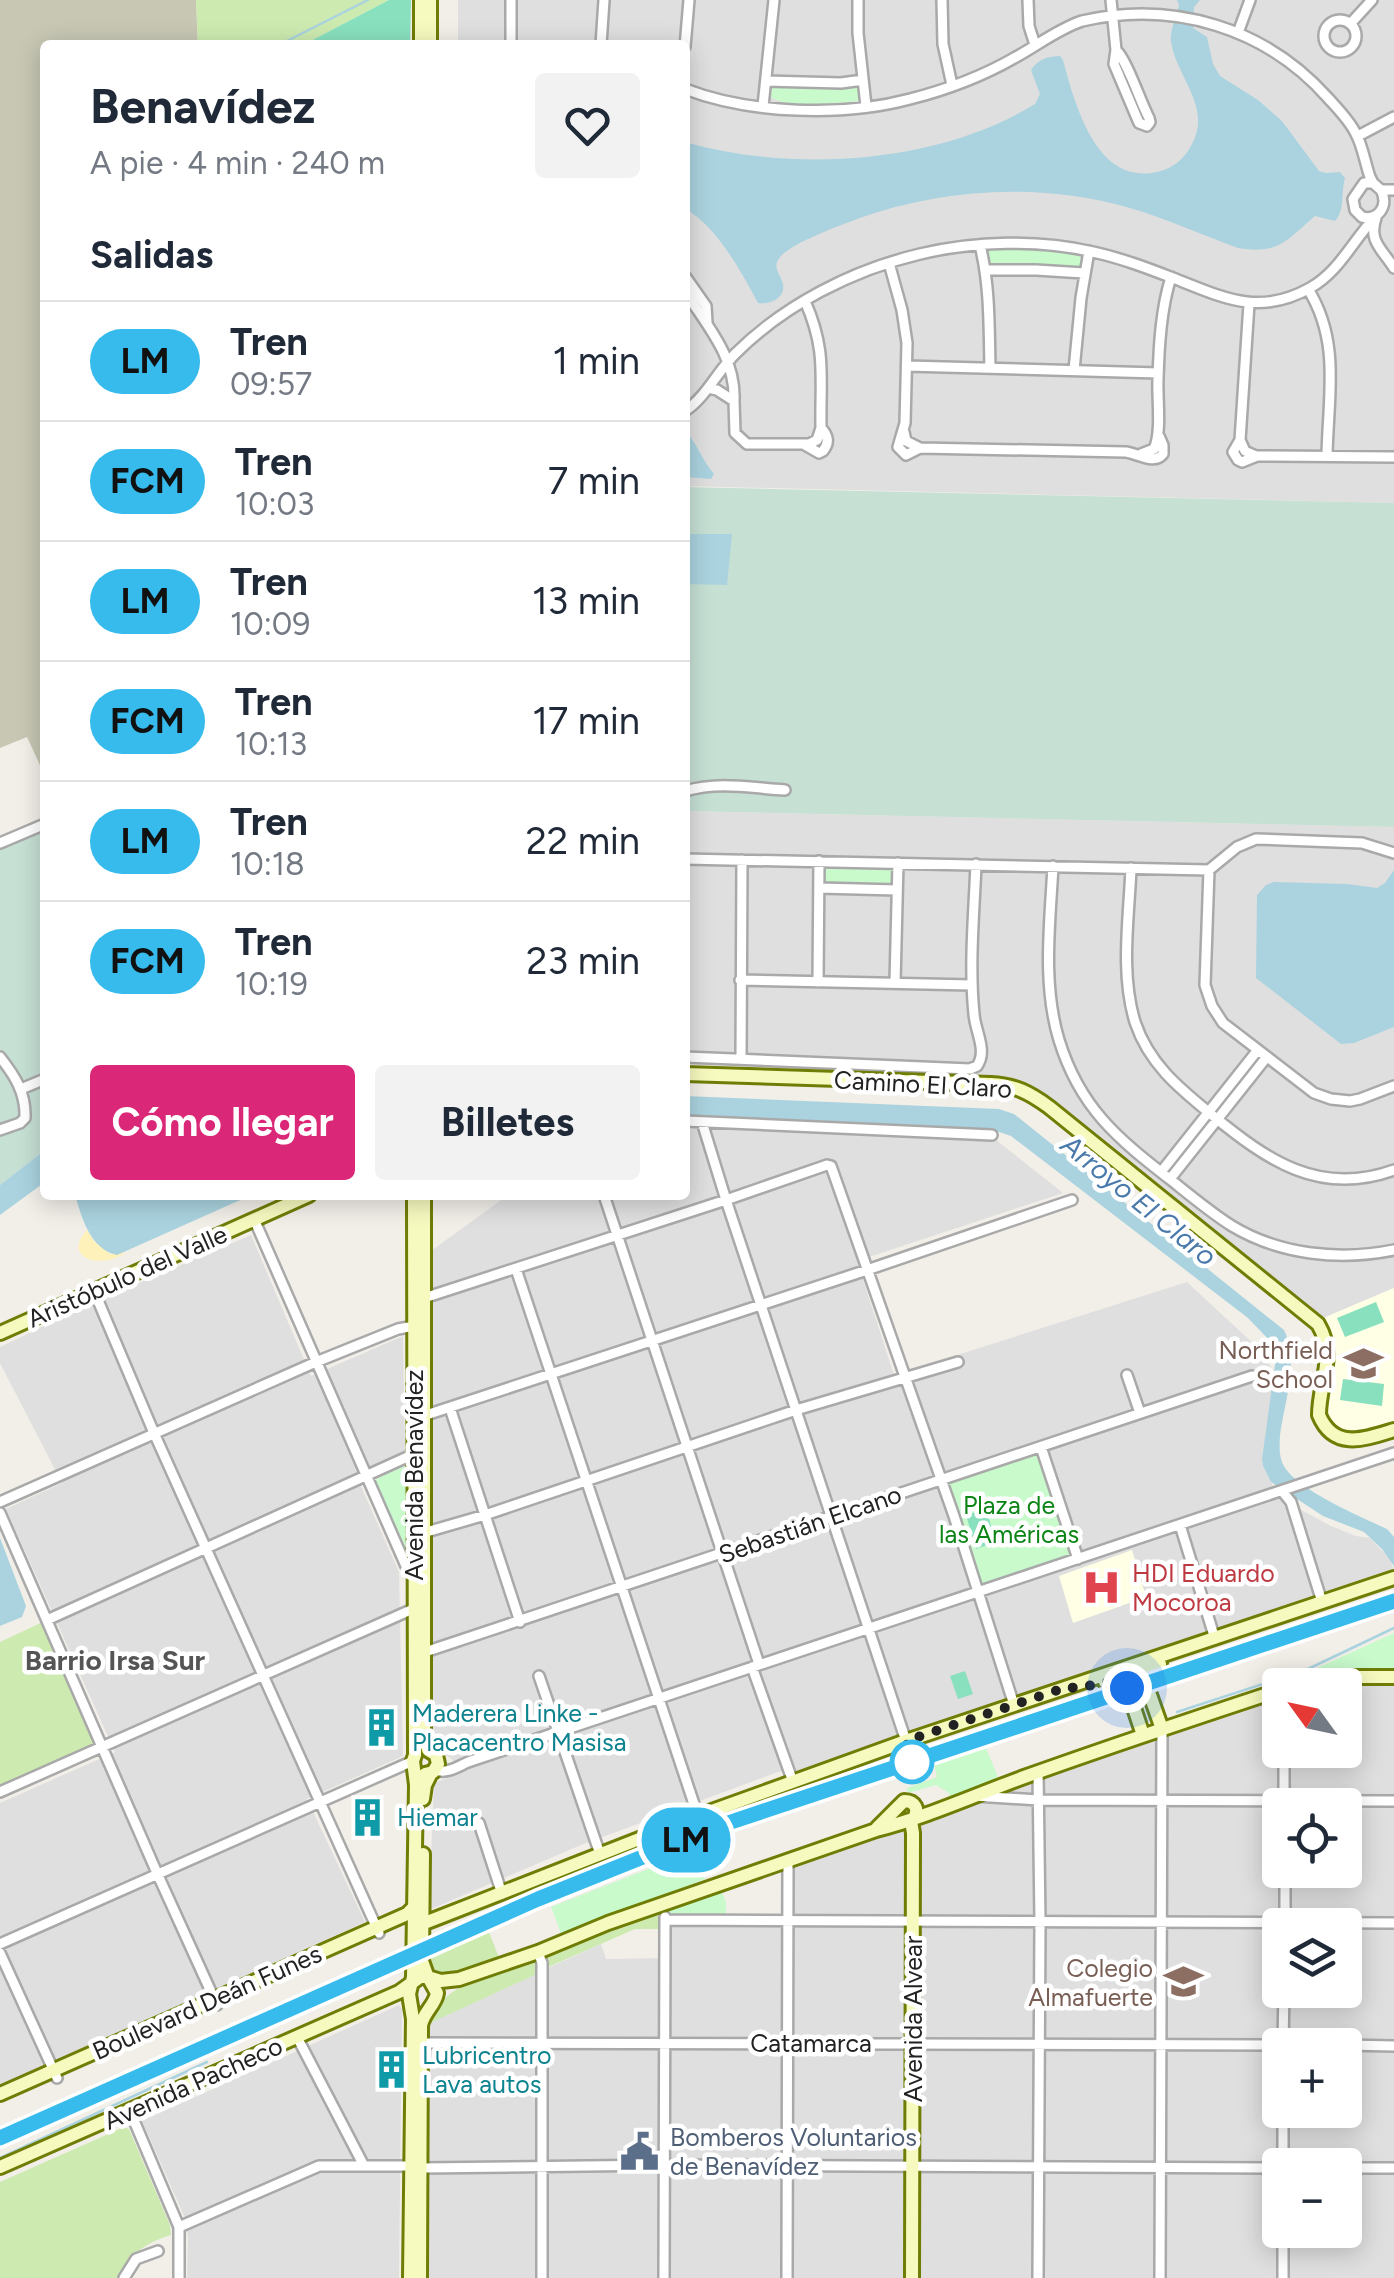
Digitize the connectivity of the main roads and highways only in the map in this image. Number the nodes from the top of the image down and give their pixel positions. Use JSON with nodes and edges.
{"nodes":[{"id":1,"x":421,"y":0,"type":"edge"},
{"id":2,"x":430,"y":0,"type":"edge"},
{"id":3,"x":421,"y":40,"type":"edge"},
{"id":4,"x":430,"y":40,"type":"edge"},
{"id":5,"x":690,"y":1074,"type":"edge"},
{"id":6,"x":298,"y":1200,"type":"edge"},
{"id":7,"x":414,"y":1200,"type":"edge"},
{"id":8,"x":424,"y":1200,"type":"edge"},
{"id":9,"x":0,"y":1333,"type":"edge"},
{"id":10,"x":1394,"y":1430,"type":"edge"},
{"id":11,"x":1394,"y":1578,"type":"edge"},
{"id":12,"x":1214,"y":1639,"type":"junction"},
{"id":13,"x":1362,"y":1677,"type":"edge"},
{"id":14,"x":1394,"y":1677,"type":"edge"},
{"id":15,"x":1070,"y":1686,"type":"junction"},
{"id":16,"x":1262,"y":1696,"type":"edge"},
{"id":17,"x":1162,"y":1729,"type":"junction"},
{"id":18,"x":1143,"y":1735,"type":"junction"},
{"id":19,"x":421,"y":1758,"type":"junction"},
{"id":20,"x":914,"y":1804,"type":"junction"},
{"id":21,"x":949,"y":1804,"type":"junction"},
{"id":22,"x":896,"y":1810,"type":"junction"},
{"id":23,"x":910,"y":1821,"type":"junction"},
{"id":24,"x":876,"y":1830,"type":"junction"},
{"id":25,"x":413,"y":1908,"type":"junction"},
{"id":26,"x":378,"y":1930,"type":"junction"},
{"id":27,"x":417,"y":1930,"type":"junction"},
{"id":28,"x":428,"y":1977,"type":"junction"},
{"id":29,"x":460,"y":1978,"type":"junction"},
{"id":30,"x":412,"y":1984,"type":"junction"},
{"id":31,"x":386,"y":1997,"type":"junction"},
{"id":32,"x":411,"y":2002,"type":"junction"},
{"id":33,"x":432,"y":2006,"type":"junction"},
{"id":34,"x":55,"y":2074,"type":"junction"},
{"id":35,"x":0,"y":2094,"type":"edge"},
{"id":36,"x":0,"y":2102,"type":"edge"},
{"id":37,"x":0,"y":2167,"type":"edge"},
{"id":38,"x":417,"y":2167,"type":"junction"},
{"id":39,"x":410,"y":2278,"type":"edge"},
{"id":40,"x":420,"y":2278,"type":"edge"},
{"id":41,"x":912,"y":2278,"type":"edge"}],
"edges":[{"from":1,"to":3,"type":"main road"},
{"from":2,"to":4,"type":"main road"},
{"from":5,"to":10,"type":"main road","name":"Camino El Claro"},
{"from":6,"to":9,"type":"main road","name":"Aristóbulo del Valle"},
{"from":7,"to":19,"type":"main road","name":"Avenida Benavídez"},
{"from":8,"to":19,"type":"main road","name":"Avenida Benavídez"},
{"from":11,"to":12,"type":"main road"},
{"from":12,"to":15,"type":"main road"},
{"from":12,"to":17,"type":"main road"},
{"from":13,"to":14,"type":"main road"},
{"from":15,"to":18,"type":"main road"},
{"from":15,"to":27,"type":"main road"},
{"from":16,"to":17,"type":"main road"},
{"from":17,"to":18,"type":"main road"},
{"from":18,"to":21,"type":"main road"},
{"from":19,"to":25,"type":"main road","name":"Avenida Benavídez"},
{"from":19,"to":27,"type":"main road","name":"Avenida Benavídez"},
{"from":20,"to":21,"type":"main road"},
{"from":20,"to":22,"type":"main road"},
{"from":20,"to":23,"type":"main road"},
{"from":21,"to":23,"type":"main road"},
{"from":22,"to":23,"type":"main road"},
{"from":22,"to":24,"type":"main road"},
{"from":23,"to":24,"type":"main road"},
{"from":23,"to":41,"type":"main road","name":"Avenida Alvear"},
{"from":24,"to":29,"type":"main road"},
{"from":25,"to":26,"type":"main road","name":"Boulevard Deán Funes"},
{"from":25,"to":27,"type":"main road","name":"Avenida Benavídez"},
{"from":26,"to":27,"type":"main road","name":"Boulevard Deán Funes"},
{"from":26,"to":34,"type":"main road","name":"Boulevard Deán Funes"},
{"from":27,"to":28,"type":"main road","name":"Avenida Benavídez"},
{"from":27,"to":30,"type":"main road","name":"Avenida Benavídez"},
{"from":28,"to":29,"type":"main road"},
{"from":28,"to":30,"type":"main road"},
{"from":28,"to":33,"type":"main road","name":"Avenida Benavídez"},
{"from":29,"to":33,"type":"main road"},
{"from":30,"to":31,"type":"main road","name":"Avenida Pacheco"},
{"from":30,"to":32,"type":"main road","name":"Avenida Benavídez"},
{"from":31,"to":32,"type":"main road"},
{"from":31,"to":37,"type":"main road","name":"Avenida Pacheco"},
{"from":32,"to":33,"type":"main road"},
{"from":32,"to":38,"type":"main road","name":"Avenida Benavídez"},
{"from":33,"to":38,"type":"main road","name":"Avenida Benavídez"},
{"from":34,"to":35,"type":"main road","name":"Boulevard Deán Funes"},
{"from":34,"to":36,"type":"main road","name":"Boulevard Deán Funes"},
{"from":38,"to":39,"type":"main road","name":"Avenida Benavídez"},
{"from":38,"to":40,"type":"main road","name":"Avenida Benavídez"}]}
